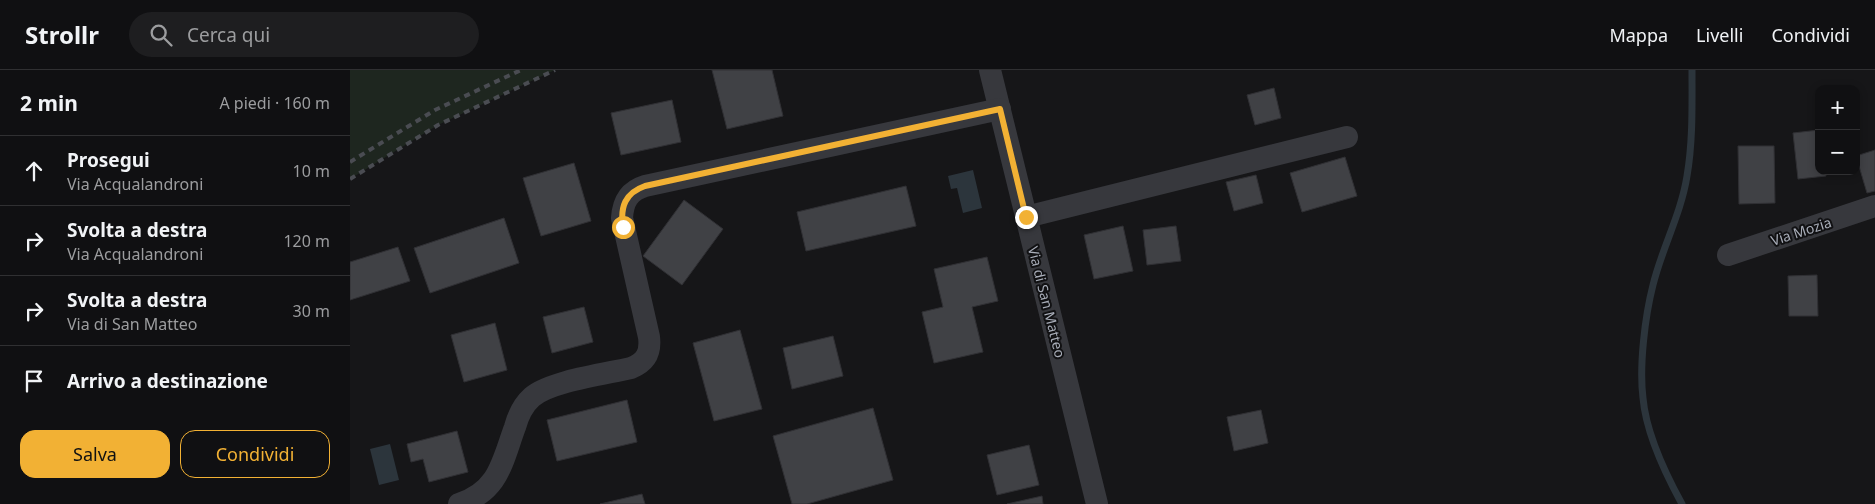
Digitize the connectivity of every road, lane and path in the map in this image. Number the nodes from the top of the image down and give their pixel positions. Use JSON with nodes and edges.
{"nodes":[{"id":1,"x":990,"y":70,"type":"edge"},
{"id":2,"x":1000,"y":109,"type":"junction"},
{"id":3,"x":1347,"y":137,"type":"dead end"},
{"id":4,"x":1875,"y":206,"type":"edge"},
{"id":5,"x":1026,"y":217,"type":"junction"},
{"id":6,"x":1728,"y":256,"type":"dead end"},
{"id":7,"x":459,"y":504,"type":"edge"},
{"id":8,"x":1097,"y":504,"type":"edge"}],
"edges":[{"from":1,"to":2,"type":"street","name":"Via di San Matteo"},
{"from":2,"to":5,"type":"street","name":"Via di San Matteo"},
{"from":2,"to":7,"type":"street"},
{"from":3,"to":5,"type":"street"},
{"from":4,"to":6,"type":"street","name":"Via Mozia"},
{"from":5,"to":8,"type":"street","name":"Via di San Matteo"}]}
